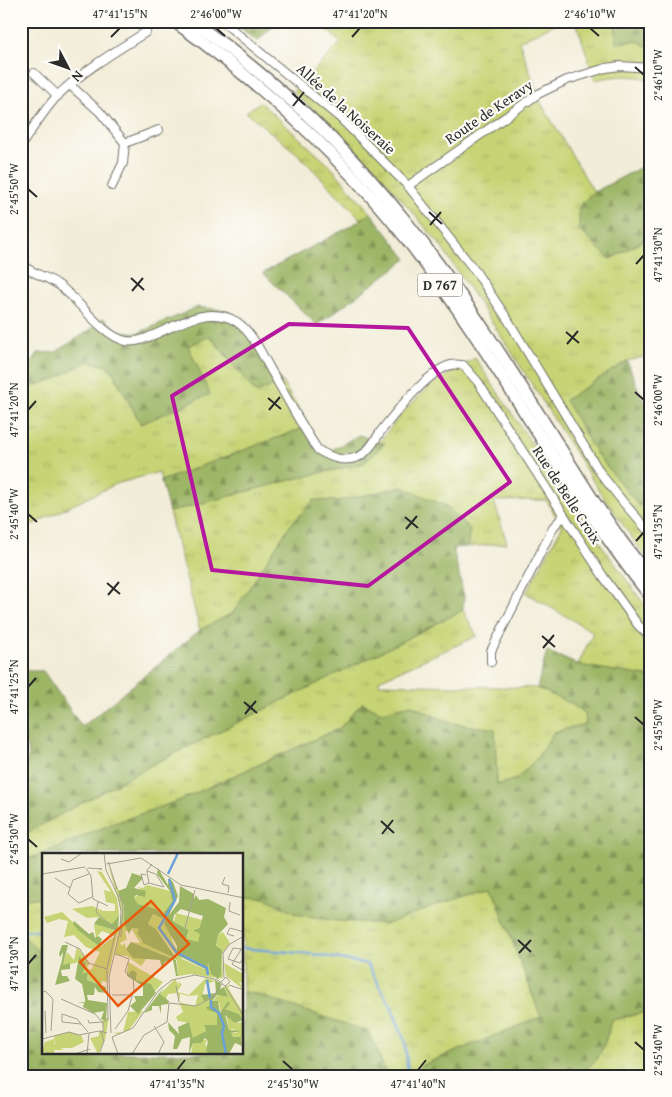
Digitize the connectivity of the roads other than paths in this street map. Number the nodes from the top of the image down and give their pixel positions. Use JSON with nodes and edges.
{"nodes":[{"id":1,"x":174,"y":21,"type":"edge"},
{"id":2,"x":192,"y":21,"type":"edge"},
{"id":3,"x":222,"y":21,"type":"edge"},
{"id":4,"x":146,"y":32,"type":"dead end"},
{"id":5,"x":651,"y":68,"type":"edge"},
{"id":6,"x":34,"y":73,"type":"dead end"},
{"id":7,"x":70,"y":85,"type":"junction"},
{"id":8,"x":58,"y":96,"type":"junction"},
{"id":9,"x":159,"y":130,"type":"dead end"},
{"id":10,"x":125,"y":143,"type":"junction"},
{"id":11,"x":21,"y":145,"type":"edge"},
{"id":12,"x":112,"y":186,"type":"dead end"},
{"id":13,"x":408,"y":186,"type":"junction"},
{"id":14,"x":21,"y":264,"type":"edge"},
{"id":15,"x":564,"y":516,"type":"junction"},
{"id":16,"x":651,"y":534,"type":"edge"},
{"id":17,"x":651,"y":580,"type":"edge"},
{"id":18,"x":651,"y":597,"type":"edge"},
{"id":19,"x":651,"y":638,"type":"edge"},
{"id":20,"x":491,"y":662,"type":"dead end"}],
"edges":[{"from":1,"to":18,"type":"highway","number":"D 767"},
{"from":2,"to":17,"type":"highway","number":"D 767"},
{"from":3,"to":13,"type":"street","name":"Allée de la Noiseraie"},
{"from":4,"to":7,"type":"street"},
{"from":5,"to":13,"type":"street","name":"Route de Keravy"},
{"from":6,"to":8,"type":"street"},
{"from":7,"to":8,"type":"street"},
{"from":7,"to":10,"type":"street"},
{"from":8,"to":11,"type":"street"},
{"from":9,"to":10,"type":"street"},
{"from":10,"to":12,"type":"street"},
{"from":13,"to":16,"type":"street","name":"Allée de la Noiseraie"},
{"from":14,"to":15,"type":"street","name":"Rue de Belle Croix"},
{"from":15,"to":19,"type":"street","name":"Rue de Belle Croix"},
{"from":15,"to":20,"type":"street"}]}
